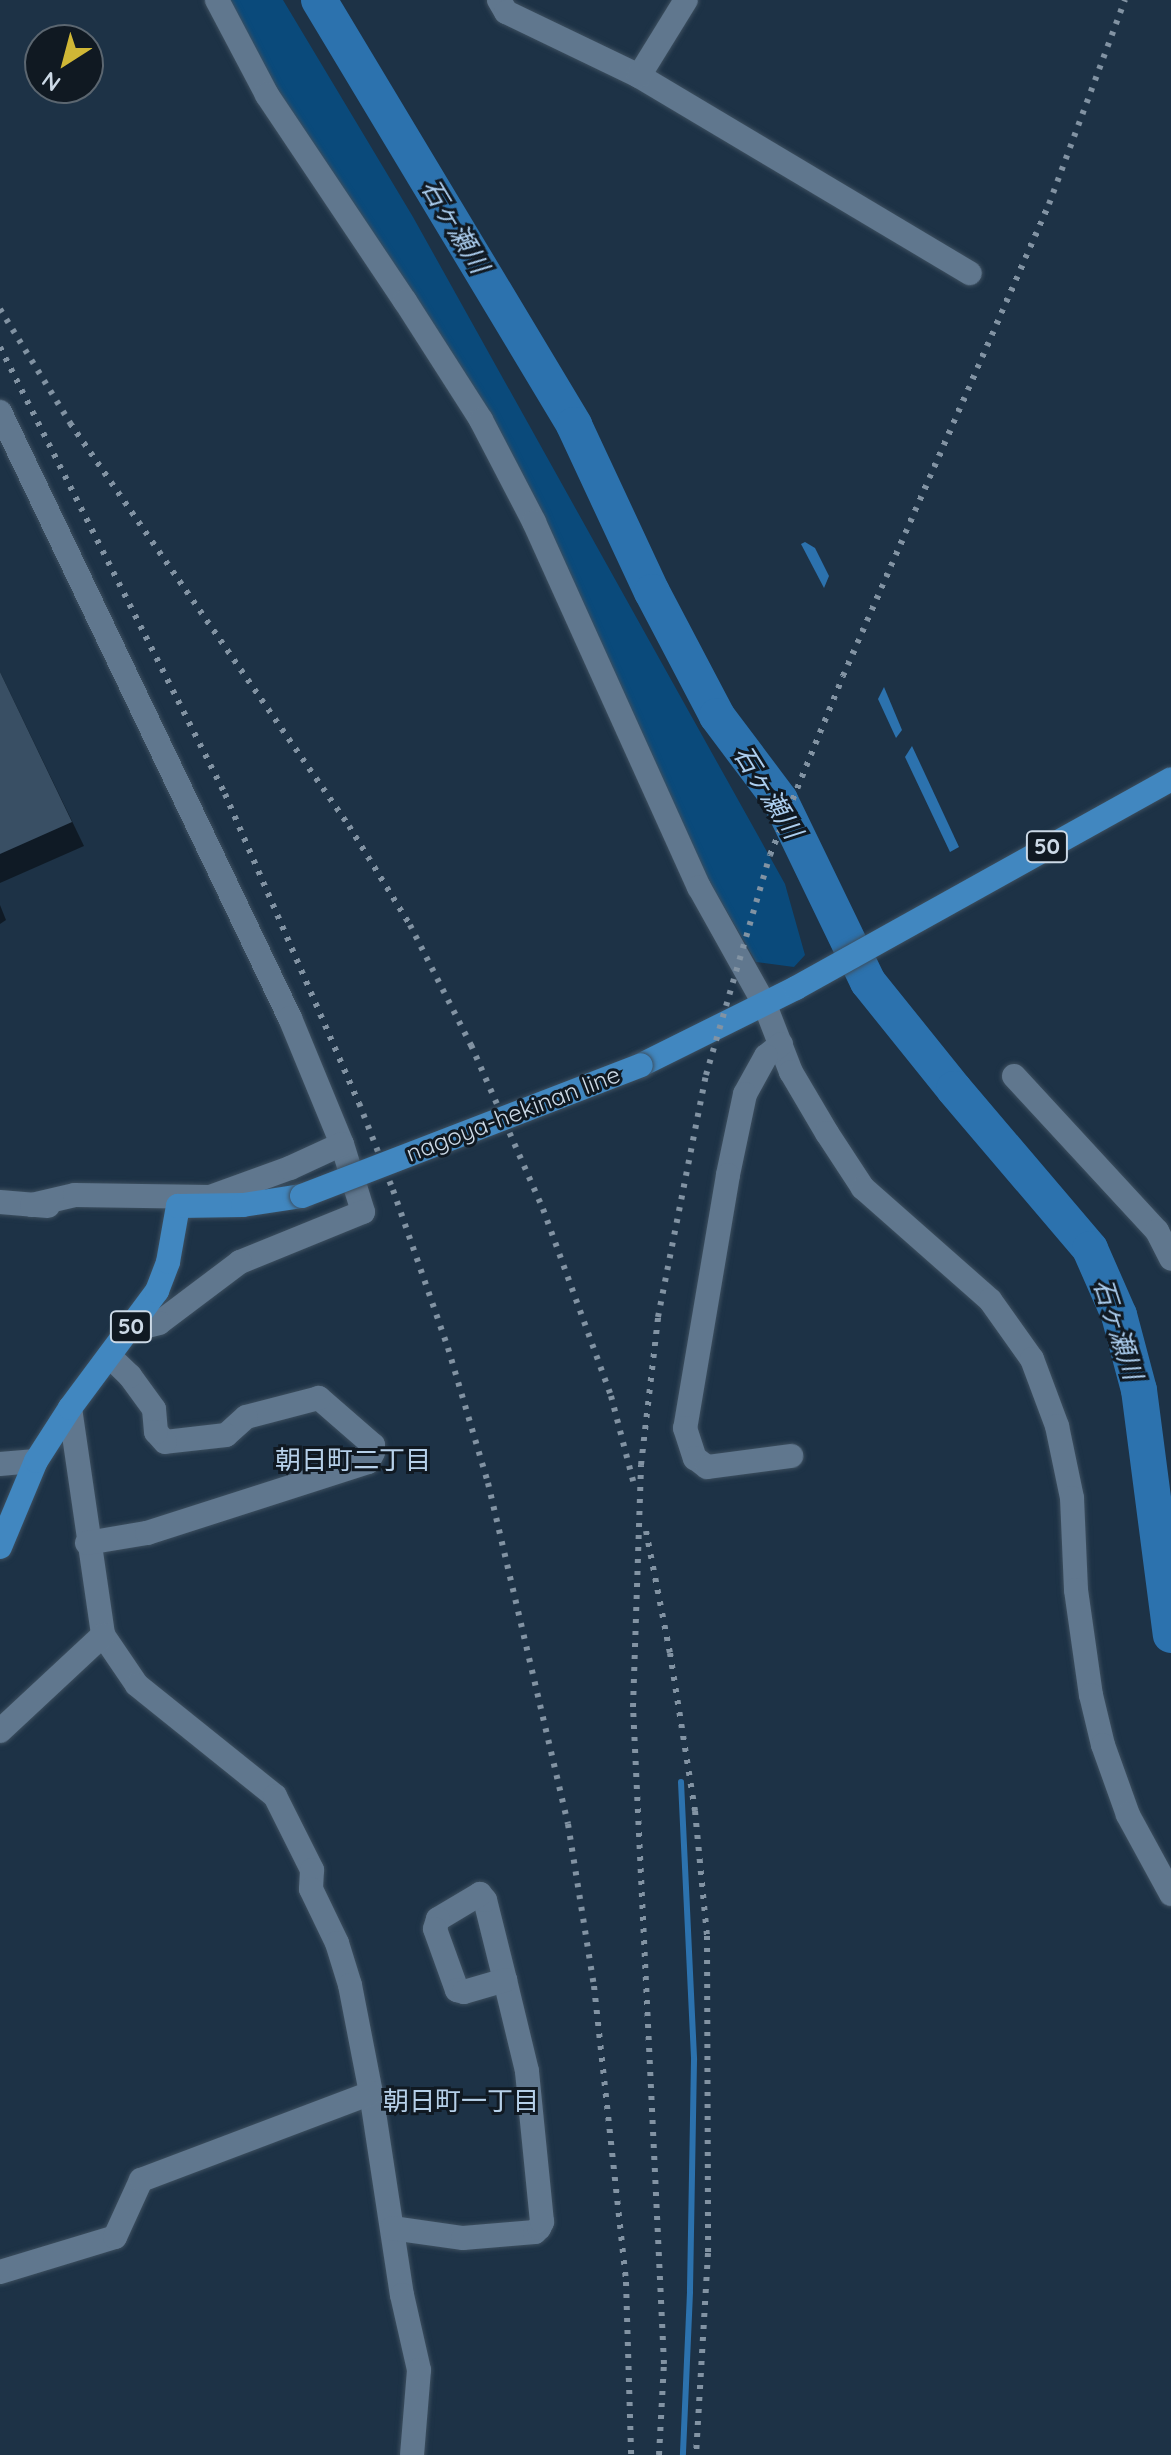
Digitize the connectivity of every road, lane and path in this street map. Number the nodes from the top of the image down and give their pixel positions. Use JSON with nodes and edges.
{"nodes":[{"id":1,"x":217,"y":0,"type":"edge"},
{"id":2,"x":499,"y":0,"type":"edge"},
{"id":3,"x":686,"y":0,"type":"edge"},
{"id":4,"x":639,"y":76,"type":"junction"},
{"id":5,"x":970,"y":273,"type":"dead end"},
{"id":6,"x":0,"y":412,"type":"edge"},
{"id":7,"x":1171,"y":779,"type":"edge"},
{"id":8,"x":765,"y":1005,"type":"junction"},
{"id":9,"x":781,"y":1044,"type":"junction"},
{"id":10,"x":1014,"y":1076,"type":"dead end"},
{"id":11,"x":342,"y":1144,"type":"junction"},
{"id":12,"x":0,"y":1202,"type":"edge"},
{"id":13,"x":32,"y":1205,"type":"junction"},
{"id":14,"x":178,"y":1206,"type":"junction"},
{"id":15,"x":1171,"y":1259,"type":"edge"},
{"id":16,"x":128,"y":1331,"type":"junction"},
{"id":17,"x":109,"y":1356,"type":"junction"},
{"id":18,"x":70,"y":1408,"type":"junction"},
{"id":19,"x":791,"y":1456,"type":"dead end"},
{"id":20,"x":36,"y":1461,"type":"junction"},
{"id":21,"x":0,"y":1464,"type":"edge"},
{"id":22,"x":87,"y":1543,"type":"junction"},
{"id":23,"x":0,"y":1547,"type":"edge"},
{"id":24,"x":103,"y":1635,"type":"junction"},
{"id":25,"x":0,"y":1731,"type":"edge"},
{"id":26,"x":1171,"y":1894,"type":"edge"},
{"id":27,"x":505,"y":1980,"type":"dead end"},
{"id":28,"x":371,"y":2093,"type":"junction"},
{"id":29,"x":392,"y":2228,"type":"junction"},
{"id":30,"x":0,"y":2272,"type":"edge"},
{"id":31,"x":412,"y":2455,"type":"edge"}],
"edges":[{"from":1,"to":8,"type":"street"},
{"from":2,"to":4,"type":"street"},
{"from":3,"to":4,"type":"street"},
{"from":4,"to":5,"type":"street"},
{"from":6,"to":11,"type":"street"},
{"from":7,"to":8,"type":"main road","name":"nagoya-hekinan line","number":"50"},
{"from":8,"to":9,"type":"street"},
{"from":8,"to":14,"type":"main road","name":"nagoya-hekinan line","number":"50","bridge":true},
{"from":9,"to":19,"type":"street"},
{"from":9,"to":26,"type":"street"},
{"from":10,"to":15,"type":"street"},
{"from":11,"to":13,"type":"street"},
{"from":11,"to":16,"type":"street"},
{"from":12,"to":13,"type":"street"},
{"from":13,"to":14,"type":"street"},
{"from":14,"to":16,"type":"main road","number":"50"},
{"from":16,"to":17,"type":"main road","number":"50"},
{"from":17,"to":18,"type":"main road","number":"50"},
{"from":17,"to":22,"type":"street"},
{"from":18,"to":20,"type":"main road","number":"50"},
{"from":18,"to":22,"type":"street"},
{"from":20,"to":21,"type":"street"},
{"from":20,"to":23,"type":"main road","number":"50"},
{"from":22,"to":24,"type":"street"},
{"from":24,"to":25,"type":"street"},
{"from":24,"to":28,"type":"street"},
{"from":27,"to":29,"type":"street"},
{"from":28,"to":29,"type":"street"},
{"from":28,"to":30,"type":"street"},
{"from":29,"to":31,"type":"street"}]}
